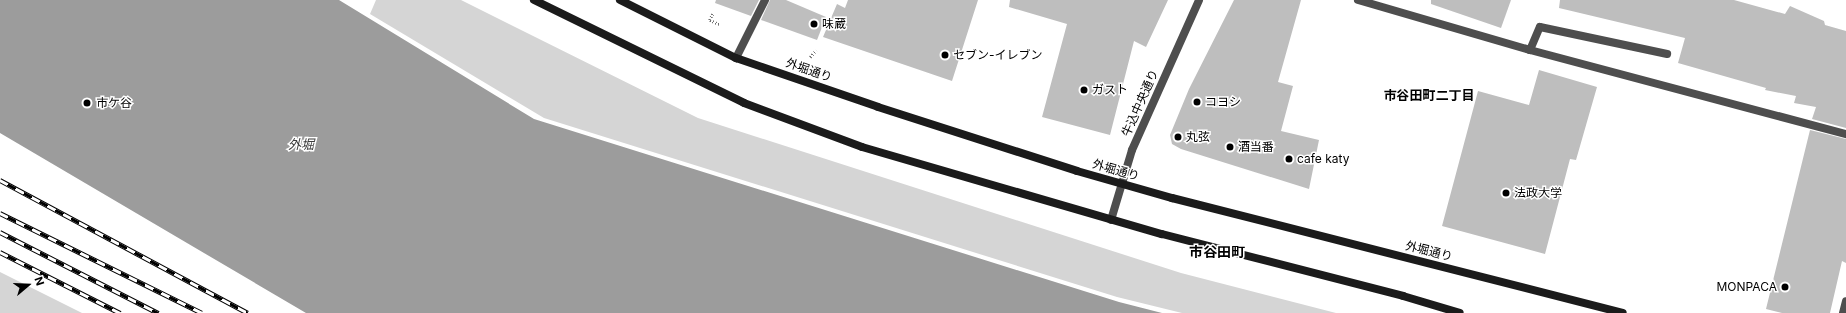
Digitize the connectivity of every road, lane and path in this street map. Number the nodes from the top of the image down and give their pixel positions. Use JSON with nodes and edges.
{"nodes":[{"id":1,"x":534,"y":0,"type":"edge"},
{"id":2,"x":620,"y":0,"type":"edge"},
{"id":3,"x":765,"y":0,"type":"edge"},
{"id":4,"x":1199,"y":0,"type":"edge"},
{"id":5,"x":1358,"y":0,"type":"edge"},
{"id":6,"x":713,"y":14,"type":"dead end"},
{"id":7,"x":719,"y":24,"type":"dead end"},
{"id":8,"x":816,"y":50,"type":"dead end"},
{"id":9,"x":1530,"y":50,"type":"junction"},
{"id":10,"x":1667,"y":54,"type":"dead end"},
{"id":11,"x":810,"y":57,"type":"dead end"},
{"id":12,"x":736,"y":58,"type":"junction"},
{"id":13,"x":1846,"y":134,"type":"edge"},
{"id":14,"x":1120,"y":183,"type":"junction"},
{"id":15,"x":1111,"y":220,"type":"junction"},
{"id":16,"x":1846,"y":301,"type":"edge"},
{"id":17,"x":1460,"y":313,"type":"edge"},
{"id":18,"x":1622,"y":313,"type":"edge"},
{"id":19,"x":1843,"y":313,"type":"edge"}],
"edges":[{"from":1,"to":15,"type":"main road"},
{"from":2,"to":12,"type":"main road","name":"外堀通り"},
{"from":3,"to":12,"type":"street"},
{"from":4,"to":14,"type":"street","name":"牛込中央通り"},
{"from":5,"to":9,"type":"street"},
{"from":6,"to":7,"type":"path"},
{"from":8,"to":11,"type":"path"},
{"from":9,"to":10,"type":"street"},
{"from":9,"to":13,"type":"street"},
{"from":12,"to":14,"type":"main road","name":"外堀通り"},
{"from":14,"to":15,"type":"street","name":"牛込中央通り"},
{"from":14,"to":18,"type":"main road","name":"外堀通り"},
{"from":15,"to":17,"type":"main road"},
{"from":16,"to":19,"type":"street"}]}
